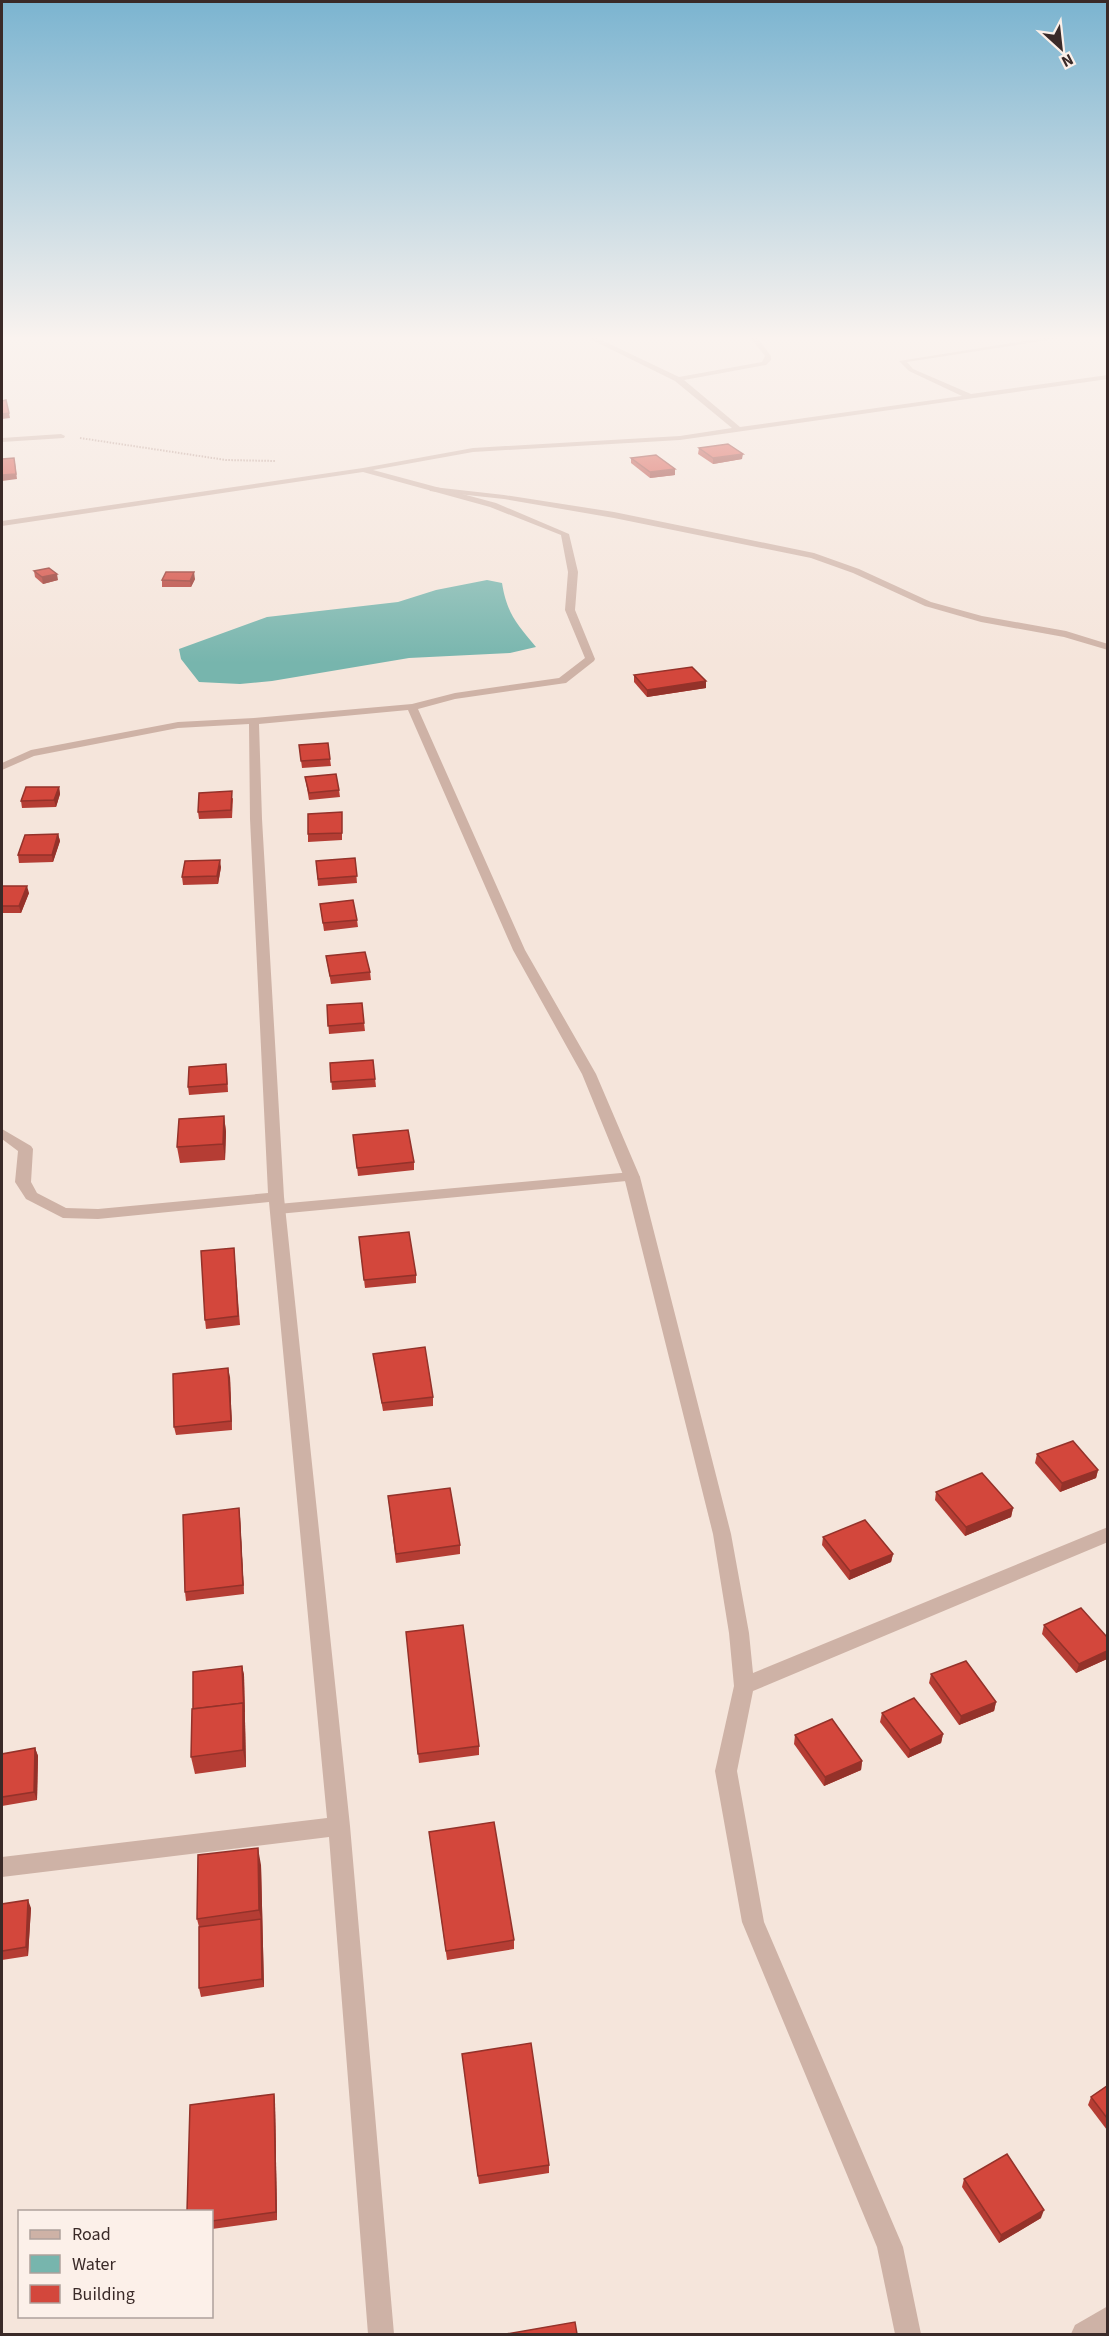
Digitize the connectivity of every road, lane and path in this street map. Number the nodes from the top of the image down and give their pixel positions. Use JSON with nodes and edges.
{"nodes":[{"id":1,"x":133,"y":445,"type":"edge"},
{"id":2,"x":559,"y":445,"type":"edge"},
{"id":3,"x":278,"y":461,"type":"dead end"},
{"id":4,"x":363,"y":470,"type":"junction"},
{"id":5,"x":428,"y":488,"type":"junction"},
{"id":6,"x":2,"y":523,"type":"edge"},
{"id":7,"x":1107,"y":647,"type":"edge"},
{"id":8,"x":412,"y":707,"type":"junction"},
{"id":9,"x":254,"y":720,"type":"junction"},
{"id":10,"x":2,"y":767,"type":"edge"},
{"id":11,"x":2,"y":1133,"type":"edge"},
{"id":12,"x":632,"y":1177,"type":"junction"},
{"id":13,"x":277,"y":1203,"type":"junction"},
{"id":14,"x":1107,"y":1534,"type":"edge"},
{"id":15,"x":744,"y":1686,"type":"junction"},
{"id":16,"x":339,"y":1826,"type":"junction"},
{"id":17,"x":2,"y":1867,"type":"edge"},
{"id":18,"x":1107,"y":2319,"type":"edge"},
{"id":19,"x":381,"y":2334,"type":"edge"},
{"id":20,"x":908,"y":2334,"type":"edge"},
{"id":21,"x":1084,"y":2334,"type":"edge"}],
"edges":[{"from":1,"to":3,"type":"path"},
{"from":2,"to":4,"type":"street"},
{"from":4,"to":5,"type":"street"},
{"from":4,"to":6,"type":"street"},
{"from":5,"to":7,"type":"street"},
{"from":5,"to":8,"type":"street"},
{"from":8,"to":9,"type":"street"},
{"from":8,"to":12,"type":"street"},
{"from":9,"to":10,"type":"street"},
{"from":9,"to":13,"type":"street"},
{"from":11,"to":13,"type":"street"},
{"from":12,"to":13,"type":"street"},
{"from":12,"to":15,"type":"street"},
{"from":13,"to":16,"type":"street"},
{"from":14,"to":15,"type":"street"},
{"from":15,"to":20,"type":"street"},
{"from":16,"to":17,"type":"street"},
{"from":16,"to":19,"type":"street"},
{"from":18,"to":21,"type":"street"}]}
